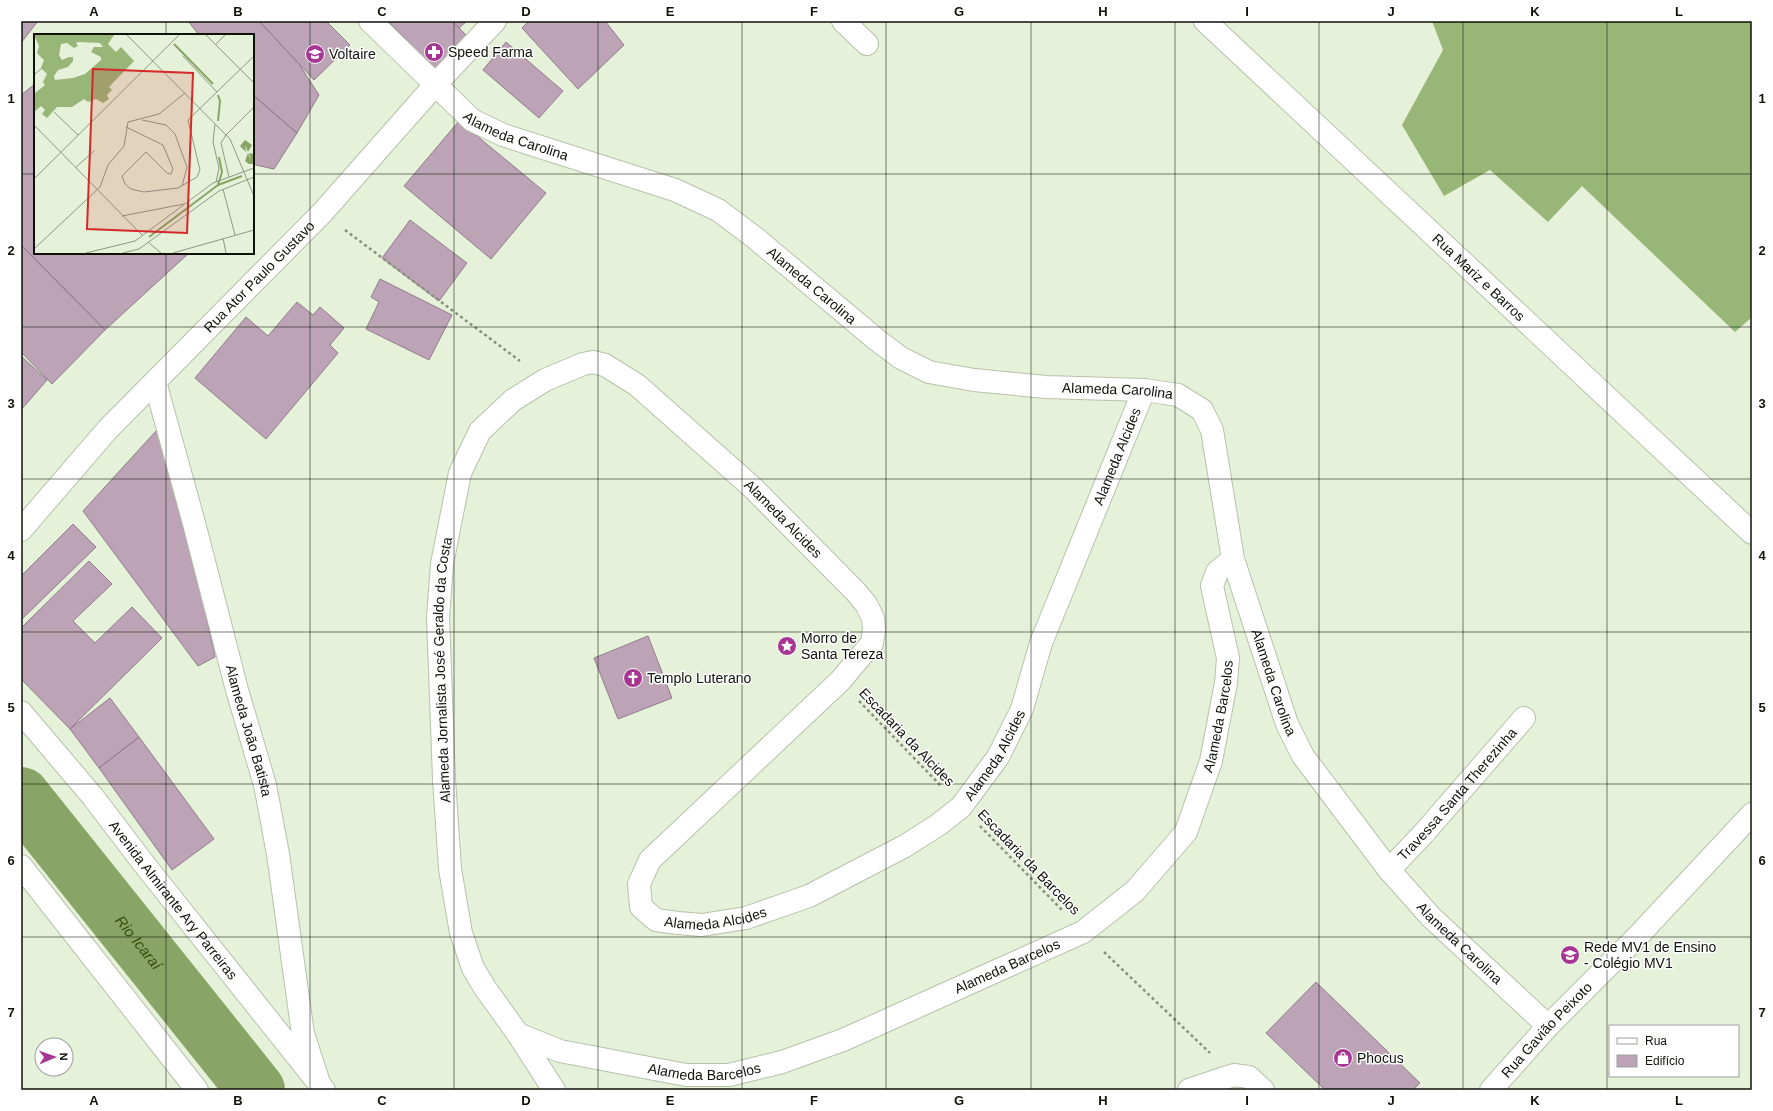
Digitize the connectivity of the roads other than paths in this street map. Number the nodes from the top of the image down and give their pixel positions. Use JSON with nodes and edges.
{"nodes":[{"id":1,"x":370,"y":21,"type":"edge"},
{"id":2,"x":495,"y":21,"type":"edge"},
{"id":3,"x":843,"y":21,"type":"edge"},
{"id":4,"x":1206,"y":21,"type":"edge"},
{"id":5,"x":866,"y":44,"type":"dead end"},
{"id":6,"x":435,"y":85,"type":"junction"},
{"id":7,"x":545,"y":380,"type":"joint"},
{"id":8,"x":155,"y":382,"type":"junction"},
{"id":9,"x":1144,"y":390,"type":"junction"},
{"id":10,"x":21,"y":530,"type":"edge"},
{"id":11,"x":1752,"y":534,"type":"edge"},
{"id":12,"x":1233,"y":560,"type":"junction"},
{"id":13,"x":21,"y":712,"type":"edge"},
{"id":14,"x":1524,"y":718,"type":"dead end"},
{"id":15,"x":1752,"y":814,"type":"edge"},
{"id":16,"x":21,"y":866,"type":"edge"},
{"id":17,"x":1389,"y":870,"type":"junction"},
{"id":18,"x":1548,"y":1026,"type":"junction"},
{"id":19,"x":518,"y":1034,"type":"junction"},
{"id":20,"x":322,"y":1087,"type":"edge"},
{"id":21,"x":197,"y":1090,"type":"edge"},
{"id":22,"x":554,"y":1090,"type":"edge"},
{"id":23,"x":1189,"y":1090,"type":"edge"},
{"id":24,"x":1263,"y":1090,"type":"edge"},
{"id":25,"x":1491,"y":1090,"type":"edge"}],
"edges":[{"from":1,"to":6,"type":"street","name":"Alameda Carolina"},
{"from":2,"to":6,"type":"street","name":"Rua Ator Paulo Gustavo"},
{"from":3,"to":5,"type":"street"},
{"from":4,"to":11,"type":"street","name":"Rua Mariz e Barros"},
{"from":6,"to":8,"type":"street","name":"Rua Ator Paulo Gustavo"},
{"from":6,"to":9,"type":"street","name":"Alameda Carolina"},
{"from":7,"to":9,"type":"street","name":"Alameda Alcides"},
{"from":7,"to":19,"type":"street","name":"Alameda Jornalista José Geraldo da Costa"},
{"from":8,"to":10,"type":"street","name":"Rua Ator Paulo Gustavo"},
{"from":8,"to":20,"type":"street","name":"Alameda João Batista"},
{"from":9,"to":12,"type":"street","name":"Alameda Carolina"},
{"from":12,"to":17,"type":"street","name":"Alameda Carolina"},
{"from":12,"to":19,"type":"street","name":"Alameda Barcelos"},
{"from":13,"to":20,"type":"street","name":"Avenida Almirante Ary Parreiras"},
{"from":14,"to":17,"type":"street","name":"Travessa Santa Therezinha"},
{"from":15,"to":18,"type":"street","name":"Rua Gavião Peixoto"},
{"from":16,"to":21,"type":"street"},
{"from":17,"to":18,"type":"street","name":"Alameda Carolina"},
{"from":18,"to":25,"type":"street","name":"Rua Gavião Peixoto"},
{"from":19,"to":22,"type":"street","name":"Alameda Jornalista José Geraldo da Costa"},
{"from":23,"to":24,"type":"street"}]}
